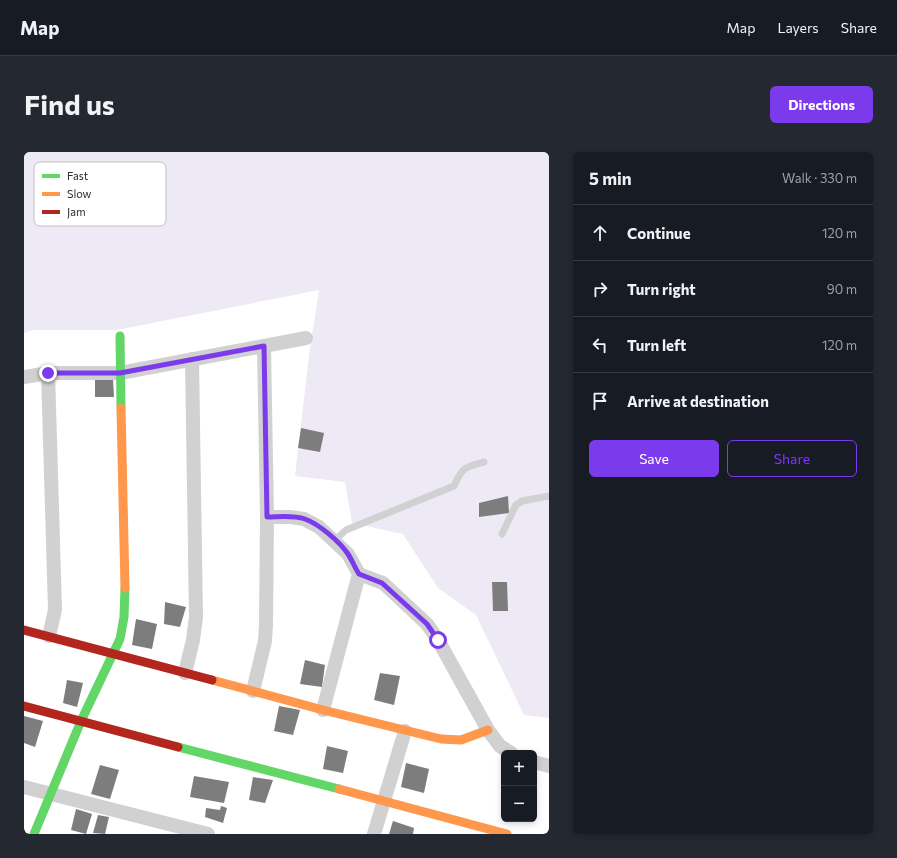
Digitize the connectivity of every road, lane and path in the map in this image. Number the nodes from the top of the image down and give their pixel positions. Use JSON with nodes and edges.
{"nodes":[{"id":1,"x":120,"y":336,"type":"dead end"},
{"id":2,"x":306,"y":338,"type":"dead end"},
{"id":3,"x":264,"y":346,"type":"junction"},
{"id":4,"x":192,"y":359,"type":"junction"},
{"id":5,"x":48,"y":373,"type":"junction"},
{"id":6,"x":120,"y":373,"type":"junction"},
{"id":7,"x":24,"y":377,"type":"edge"},
{"id":8,"x":484,"y":462,"type":"dead end"},
{"id":9,"x":549,"y":496,"type":"edge"},
{"id":10,"x":267,"y":517,"type":"junction"},
{"id":11,"x":502,"y":534,"type":"dead end"},
{"id":12,"x":335,"y":540,"type":"junction"},
{"id":13,"x":359,"y":574,"type":"junction"},
{"id":14,"x":24,"y":630,"type":"edge"},
{"id":15,"x":49,"y":636,"type":"junction"},
{"id":16,"x":114,"y":653,"type":"junction"},
{"id":17,"x":185,"y":673,"type":"junction"},
{"id":18,"x":253,"y":691,"type":"junction"},
{"id":19,"x":24,"y":706,"type":"edge"},
{"id":20,"x":323,"y":710,"type":"junction"},
{"id":21,"x":81,"y":721,"type":"junction"},
{"id":22,"x":488,"y":730,"type":"junction"},
{"id":23,"x":405,"y":731,"type":"junction"},
{"id":24,"x":506,"y":750,"type":"edge"},
{"id":25,"x":537,"y":763,"type":"edge"},
{"id":26,"x":549,"y":766,"type":"edge"},
{"id":27,"x":24,"y":787,"type":"edge"},
{"id":28,"x":51,"y":794,"type":"junction"},
{"id":29,"x":384,"y":801,"type":"junction"},
{"id":30,"x":34,"y":834,"type":"edge"},
{"id":31,"x":208,"y":834,"type":"edge"},
{"id":32,"x":374,"y":834,"type":"edge"},
{"id":33,"x":508,"y":834,"type":"edge"}],
"edges":[{"from":1,"to":6,"type":"street"},
{"from":2,"to":3,"type":"street"},
{"from":3,"to":4,"type":"street"},
{"from":3,"to":10,"type":"street"},
{"from":4,"to":6,"type":"street"},
{"from":4,"to":17,"type":"street"},
{"from":5,"to":6,"type":"street"},
{"from":5,"to":7,"type":"street"},
{"from":5,"to":15,"type":"street"},
{"from":6,"to":16,"type":"street"},
{"from":8,"to":12,"type":"lane"},
{"from":9,"to":11,"type":"lane"},
{"from":10,"to":12,"type":"street"},
{"from":10,"to":18,"type":"street"},
{"from":12,"to":13,"type":"street"},
{"from":13,"to":20,"type":"street"},
{"from":13,"to":22,"type":"street"},
{"from":14,"to":15,"type":"street"},
{"from":15,"to":16,"type":"street"},
{"from":16,"to":17,"type":"street"},
{"from":16,"to":21,"type":"street"},
{"from":17,"to":18,"type":"street"},
{"from":18,"to":20,"type":"street"},
{"from":19,"to":21,"type":"street"},
{"from":20,"to":23,"type":"street"},
{"from":21,"to":28,"type":"street"},
{"from":21,"to":29,"type":"street"},
{"from":22,"to":23,"type":"street"},
{"from":22,"to":24,"type":"street"},
{"from":23,"to":29,"type":"street"},
{"from":25,"to":26,"type":"street"},
{"from":27,"to":28,"type":"street"},
{"from":28,"to":30,"type":"street"},
{"from":28,"to":31,"type":"street"},
{"from":29,"to":32,"type":"street"},
{"from":29,"to":33,"type":"street"}]}
